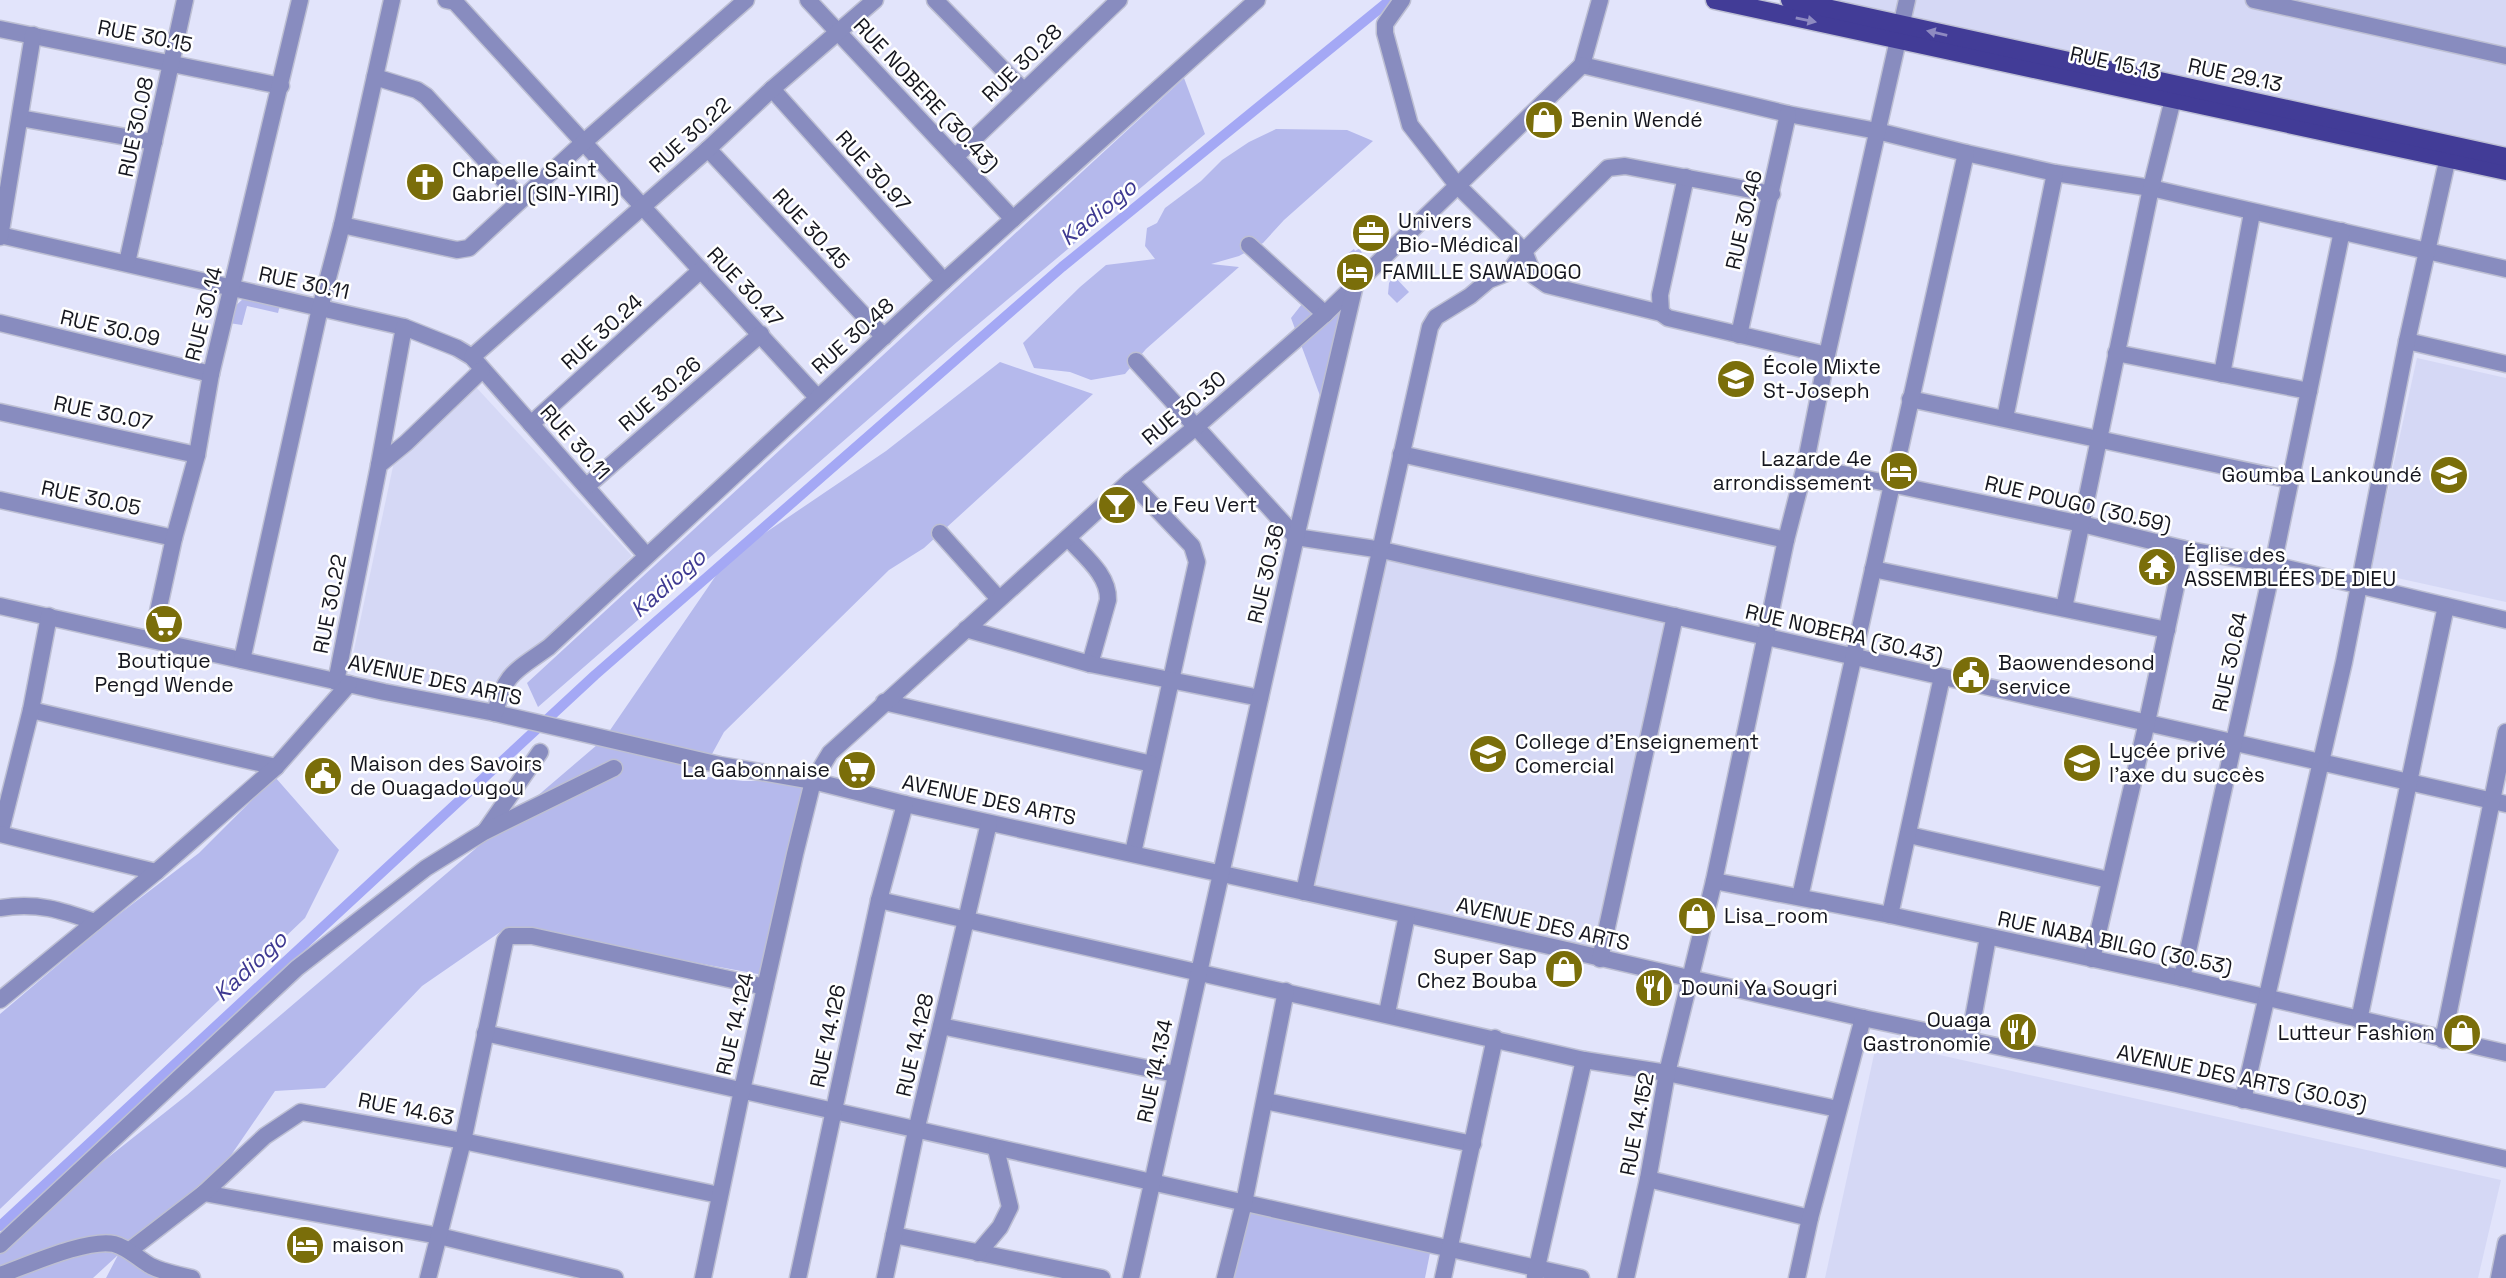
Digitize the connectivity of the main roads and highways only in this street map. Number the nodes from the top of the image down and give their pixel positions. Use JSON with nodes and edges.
{"nodes":[{"id":1,"x":1715,"y":0,"type":"edge"},
{"id":2,"x":1790,"y":0,"type":"edge"},
{"id":3,"x":1899,"y":33,"type":"junction"},
{"id":4,"x":2449,"y":152,"type":"junction"},
{"id":5,"x":2506,"y":157,"type":"edge"},
{"id":6,"x":2506,"y":171,"type":"edge"}],
"edges":[{"from":1,"to":3,"type":"main road","name":"RUE 15.13","one_way":true},
{"from":2,"to":3,"type":"main road","name":"RUE 29.13"},
{"from":4,"to":3,"type":"main road","name":"RUE 29.13","one_way":true},
{"from":3,"to":4,"type":"main road","name":"RUE 15.13"},
{"from":4,"to":5,"type":"main road","name":"RUE 29.13"},
{"from":4,"to":6,"type":"main road","name":"RUE 15.13"}]}
